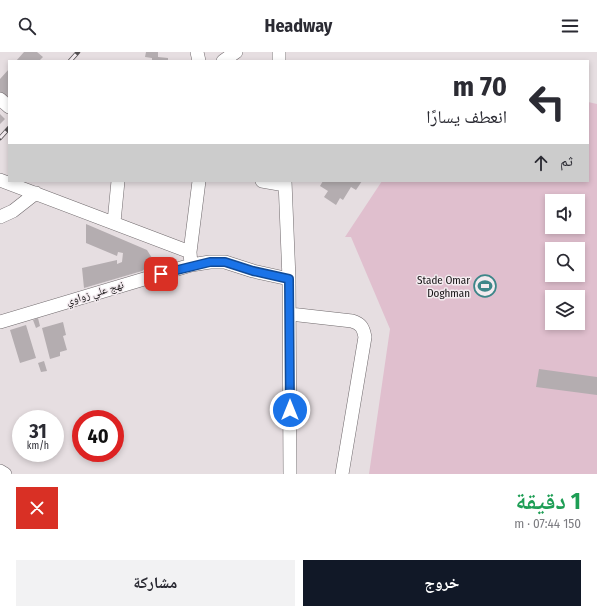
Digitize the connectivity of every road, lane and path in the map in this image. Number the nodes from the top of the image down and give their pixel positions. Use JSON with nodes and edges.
{"nodes":[{"id":1,"x":236,"y":52,"type":"edge"},
{"id":2,"x":224,"y":60,"type":"edge"},
{"id":3,"x":0,"y":99,"type":"edge"},
{"id":4,"x":8,"y":106,"type":"edge"},
{"id":5,"x":0,"y":180,"type":"edge"},
{"id":6,"x":118,"y":182,"type":"edge"},
{"id":7,"x":199,"y":182,"type":"edge"},
{"id":8,"x":274,"y":182,"type":"edge"},
{"id":9,"x":285,"y":183,"type":"edge"},
{"id":10,"x":36,"y":193,"type":"junction"},
{"id":11,"x":0,"y":217,"type":"edge"},
{"id":12,"x":114,"y":222,"type":"junction"},
{"id":13,"x":190,"y":252,"type":"junction"},
{"id":14,"x":191,"y":265,"type":"junction"},
{"id":15,"x":289,"y":279,"type":"junction"},
{"id":16,"x":290,"y":314,"type":"junction"},
{"id":17,"x":0,"y":322,"type":"edge"},
{"id":18,"x":0,"y":471,"type":"edge"},
{"id":19,"x":5,"y":474,"type":"edge"},
{"id":20,"x":290,"y":474,"type":"edge"},
{"id":21,"x":342,"y":474,"type":"edge"}],
"edges":[{"from":1,"to":2,"type":"street"},
{"from":3,"to":4,"type":"street"},
{"from":5,"to":10,"type":"street"},
{"from":6,"to":12,"type":"street"},
{"from":7,"to":13,"type":"street"},
{"from":8,"to":9,"type":"street"},
{"from":9,"to":15,"type":"street"},
{"from":10,"to":11,"type":"street"},
{"from":10,"to":12,"type":"street"},
{"from":12,"to":13,"type":"street"},
{"from":13,"to":14,"type":"street"},
{"from":14,"to":15,"type":"street","name":"نهج علي زواوي"},
{"from":14,"to":17,"type":"street","name":"نهج علي زواوي"},
{"from":15,"to":16,"type":"street"},
{"from":16,"to":20,"type":"street"},
{"from":16,"to":21,"type":"street"},
{"from":18,"to":19,"type":"street"}]}
